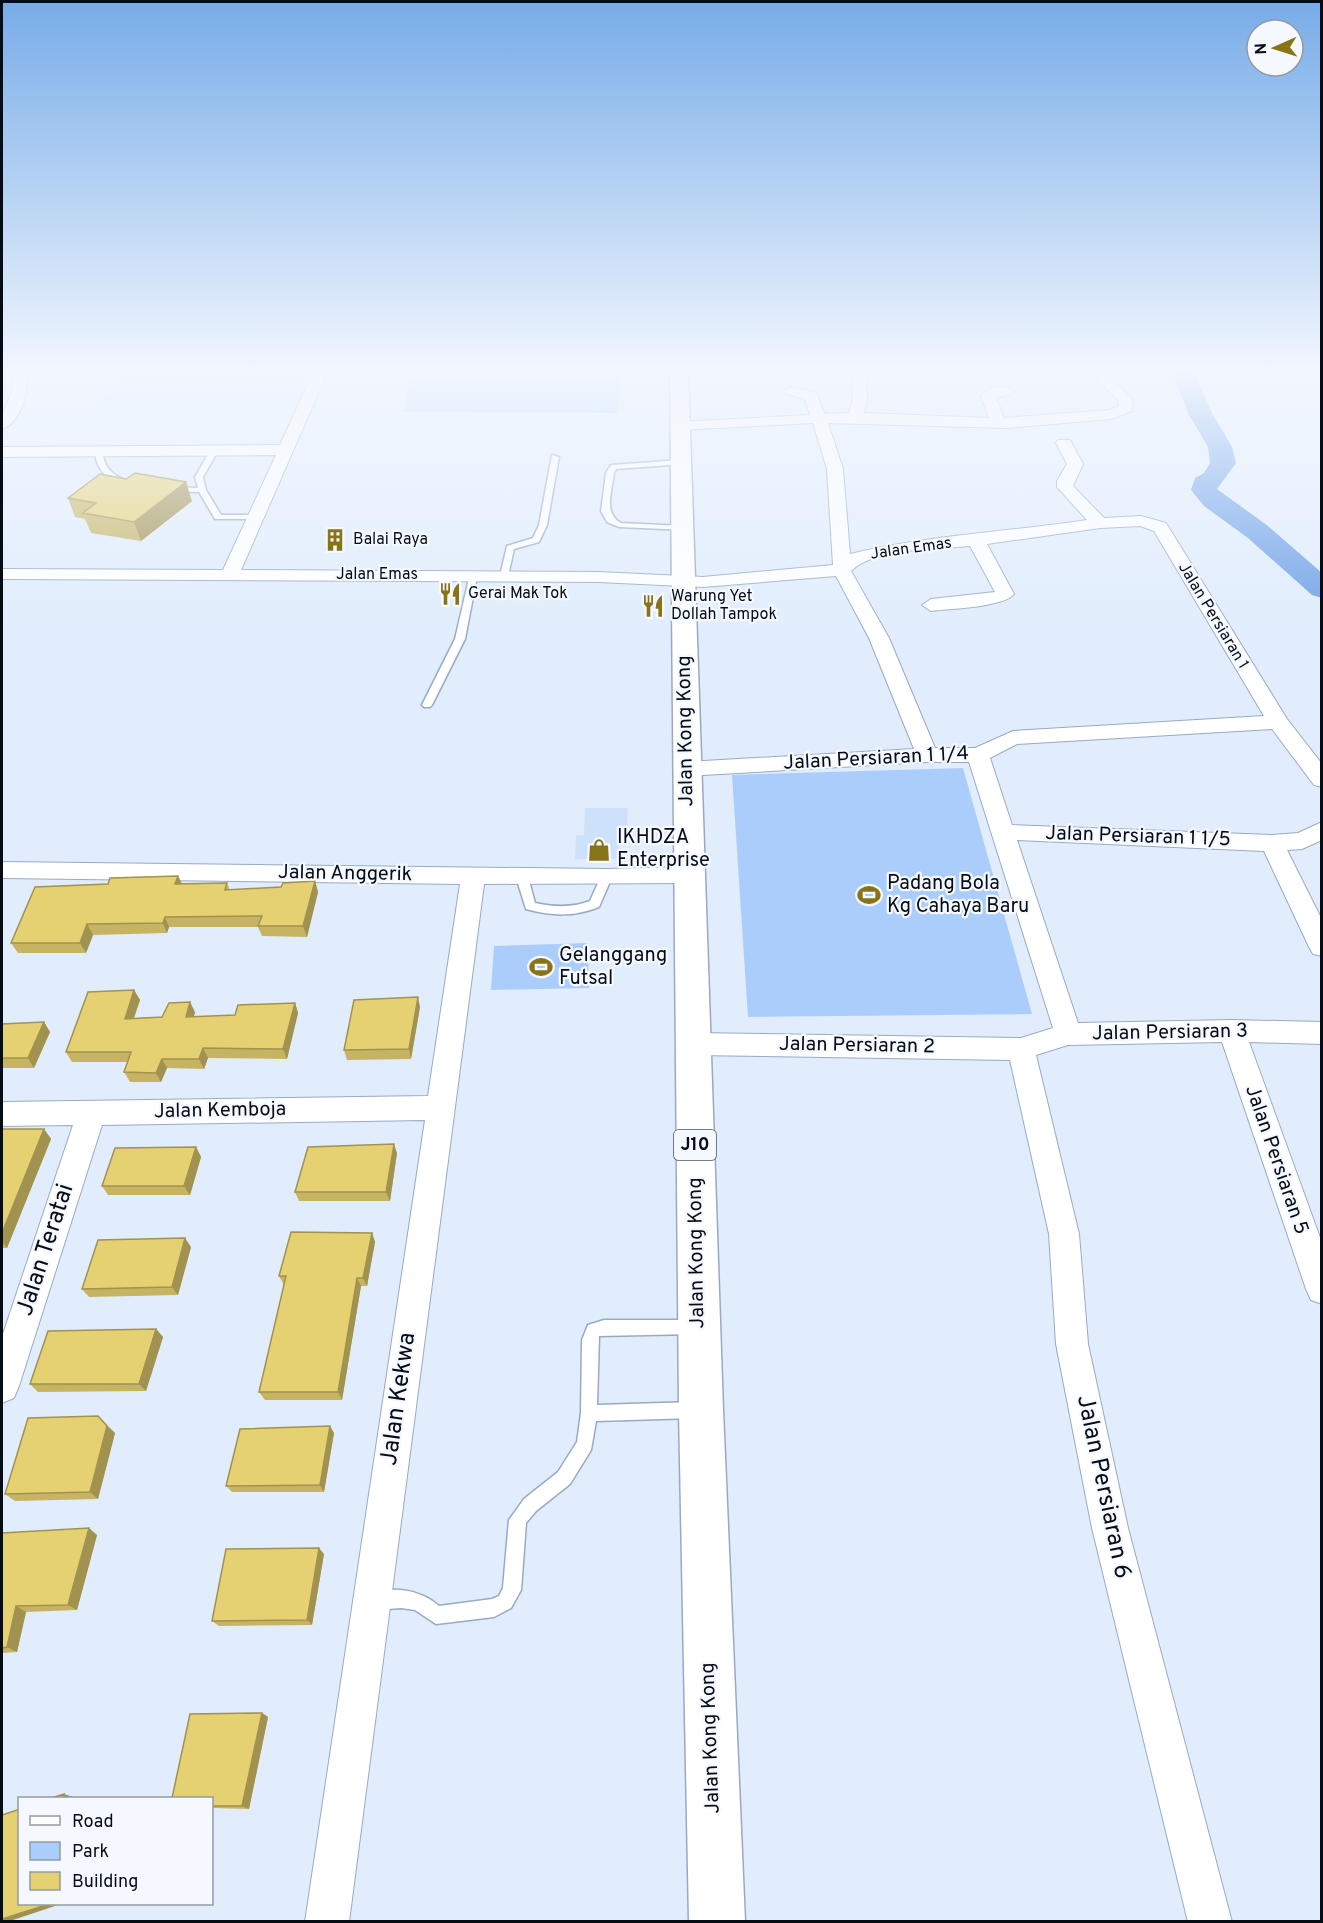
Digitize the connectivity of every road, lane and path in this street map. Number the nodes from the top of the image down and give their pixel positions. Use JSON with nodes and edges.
{"nodes":[{"id":1,"x":99,"y":461,"type":"edge"},
{"id":2,"x":208,"y":461,"type":"edge"},
{"id":3,"x":278,"y":461,"type":"edge"},
{"id":4,"x":554,"y":461,"type":"edge"},
{"id":5,"x":832,"y":461,"type":"edge"},
{"id":6,"x":1073,"y":461,"type":"edge"},
{"id":7,"x":681,"y":462,"type":"joint"},
{"id":8,"x":135,"y":486,"type":"edge"},
{"id":9,"x":162,"y":488,"type":"edge"},
{"id":10,"x":202,"y":490,"type":"junction"},
{"id":11,"x":254,"y":517,"type":"junction"},
{"id":12,"x":1141,"y":520,"type":"joint"},
{"id":13,"x":1100,"y":523,"type":"junction"},
{"id":14,"x":683,"y":528,"type":"junction"},
{"id":15,"x":976,"y":541,"type":"junction"},
{"id":16,"x":842,"y":570,"type":"junction"},
{"id":17,"x":2,"y":574,"type":"edge"},
{"id":18,"x":230,"y":574,"type":"junction"},
{"id":19,"x":473,"y":576,"type":"junction"},
{"id":20,"x":504,"y":576,"type":"junction"},
{"id":21,"x":685,"y":582,"type":"junction"},
{"id":22,"x":931,"y":605,"type":"dead end"},
{"id":23,"x":427,"y":705,"type":"dead end"},
{"id":24,"x":1278,"y":722,"type":"junction"},
{"id":25,"x":927,"y":755,"type":"junction"},
{"id":26,"x":978,"y":755,"type":"junction"},
{"id":27,"x":686,"y":769,"type":"junction"},
{"id":28,"x":1322,"y":780,"type":"edge"},
{"id":29,"x":1322,"y":830,"type":"edge"},
{"id":30,"x":1004,"y":832,"type":"junction"},
{"id":31,"x":1272,"y":843,"type":"junction"},
{"id":32,"x":2,"y":870,"type":"edge"},
{"id":33,"x":688,"y":875,"type":"junction"},
{"id":34,"x":473,"y":876,"type":"junction"},
{"id":35,"x":522,"y":876,"type":"junction"},
{"id":36,"x":606,"y":877,"type":"junction"},
{"id":37,"x":1322,"y":947,"type":"edge"},
{"id":38,"x":1232,"y":1031,"type":"junction"},
{"id":39,"x":1322,"y":1033,"type":"edge"},
{"id":40,"x":1068,"y":1035,"type":"junction"},
{"id":41,"x":693,"y":1044,"type":"junction"},
{"id":42,"x":1021,"y":1049,"type":"junction"},
{"id":43,"x":439,"y":1108,"type":"junction"},
{"id":44,"x":91,"y":1113,"type":"junction"},
{"id":45,"x":2,"y":1114,"type":"edge"},
{"id":46,"x":1322,"y":1289,"type":"edge"},
{"id":47,"x":699,"y":1327,"type":"junction"},
{"id":48,"x":2,"y":1386,"type":"edge"},
{"id":49,"x":701,"y":1410,"type":"junction"},
{"id":50,"x":589,"y":1413,"type":"junction"},
{"id":51,"x":371,"y":1602,"type":"junction"},
{"id":52,"x":716,"y":1920,"type":"edge"},
{"id":53,"x":327,"y":1922,"type":"edge"},
{"id":54,"x":1210,"y":1922,"type":"edge"}],
"edges":[{"from":1,"to":8,"type":"lane"},
{"from":2,"to":10,"type":"lane"},
{"from":3,"to":11,"type":"street"},
{"from":4,"to":20,"type":"lane"},
{"from":5,"to":16,"type":"street"},
{"from":6,"to":13,"type":"street"},
{"from":7,"to":14,"type":"main road","name":"Jalan Kong Kong","number":"J10"},
{"from":7,"to":14,"type":"lane"},
{"from":9,"to":10,"type":"lane"},
{"from":10,"to":11,"type":"lane"},
{"from":11,"to":18,"type":"street"},
{"from":12,"to":13,"type":"street","name":"Jalan Emas"},
{"from":12,"to":24,"type":"street","name":"Jalan Persiaran 1"},
{"from":13,"to":15,"type":"street","name":"Jalan Emas"},
{"from":14,"to":21,"type":"main road","name":"Jalan Kong Kong","number":"J10"},
{"from":15,"to":16,"type":"street","name":"Jalan Emas"},
{"from":15,"to":22,"type":"street"},
{"from":16,"to":21,"type":"street","name":"Jalan Emas"},
{"from":16,"to":25,"type":"street"},
{"from":17,"to":18,"type":"street","name":"Jalan Emas"},
{"from":18,"to":19,"type":"street","name":"Jalan Emas"},
{"from":19,"to":20,"type":"street","name":"Jalan Emas"},
{"from":19,"to":23,"type":"lane"},
{"from":20,"to":21,"type":"street","name":"Jalan Emas"},
{"from":21,"to":27,"type":"main road","name":"Jalan Kong Kong","number":"J10"},
{"from":24,"to":26,"type":"street","name":"Jalan Persiaran 1 1/4"},
{"from":24,"to":28,"type":"street","name":"Jalan Persiaran 1"},
{"from":25,"to":26,"type":"street","name":"Jalan Persiaran 1 1/4"},
{"from":25,"to":27,"type":"street","name":"Jalan Persiaran 1 1/4"},
{"from":26,"to":30,"type":"street"},
{"from":27,"to":33,"type":"main road","name":"Jalan Kong Kong","number":"J10"},
{"from":29,"to":31,"type":"street","name":"Jalan Persiaran 1 1/5"},
{"from":30,"to":31,"type":"street","name":"Jalan Persiaran 1 1/5"},
{"from":30,"to":40,"type":"street"},
{"from":31,"to":37,"type":"street"},
{"from":32,"to":34,"type":"street","name":"Jalan Anggerik"},
{"from":33,"to":36,"type":"street","name":"Jalan Anggerik"},
{"from":33,"to":41,"type":"main road","name":"Jalan Kong Kong","number":"J10"},
{"from":34,"to":35,"type":"street","name":"Jalan Anggerik"},
{"from":34,"to":43,"type":"street","name":"Jalan Kekwa"},
{"from":35,"to":36,"type":"street","name":"Jalan Anggerik"},
{"from":35,"to":36,"type":"lane"},
{"from":38,"to":39,"type":"street","name":"Jalan Persiaran 3"},
{"from":38,"to":40,"type":"street","name":"Jalan Persiaran 3"},
{"from":38,"to":46,"type":"street","name":"Jalan Persiaran 5"},
{"from":40,"to":42,"type":"street","name":"Jalan Persiaran 3"},
{"from":41,"to":42,"type":"street","name":"Jalan Persiaran 2"},
{"from":41,"to":47,"type":"main road","name":"Jalan Kong Kong","number":"J10"},
{"from":42,"to":54,"type":"street","name":"Jalan Persiaran 6"},
{"from":43,"to":44,"type":"street","name":"Jalan Kemboja"},
{"from":43,"to":51,"type":"street","name":"Jalan Kekwa"},
{"from":44,"to":45,"type":"street","name":"Jalan Kemboja"},
{"from":44,"to":48,"type":"street","name":"Jalan Teratai"},
{"from":47,"to":49,"type":"main road","name":"Jalan Kong Kong","number":"J10"},
{"from":47,"to":50,"type":"lane"},
{"from":49,"to":50,"type":"lane"},
{"from":49,"to":52,"type":"main road","name":"Jalan Kong Kong","number":"J10"},
{"from":50,"to":51,"type":"lane"},
{"from":51,"to":53,"type":"street","name":"Jalan Kekwa"}]}
